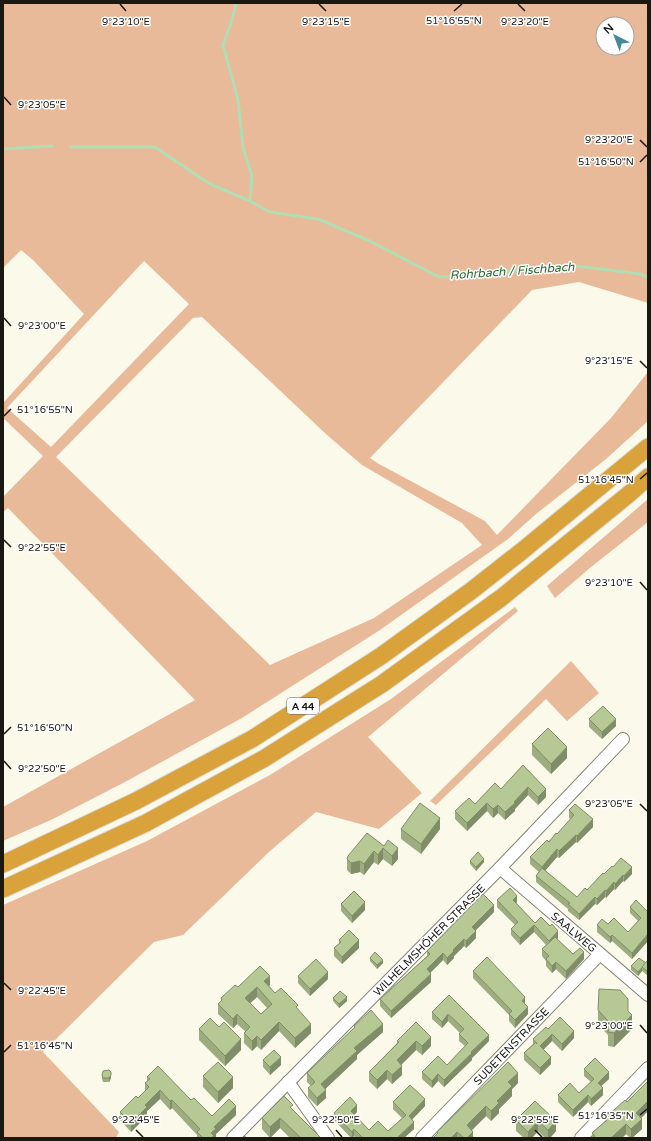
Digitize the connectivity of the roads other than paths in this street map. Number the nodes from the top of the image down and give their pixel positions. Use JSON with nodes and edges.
{"nodes":[{"id":1,"x":648,"y":447,"type":"edge"},
{"id":2,"x":648,"y":477,"type":"edge"},
{"id":3,"x":623,"y":739,"type":"dead end"},
{"id":4,"x":3,"y":864,"type":"edge"},
{"id":5,"x":500,"y":868,"type":"junction"},
{"id":6,"x":3,"y":888,"type":"edge"},
{"id":7,"x":600,"y":954,"type":"junction"},
{"id":8,"x":648,"y":995,"type":"edge"},
{"id":9,"x":648,"y":1068,"type":"edge"},
{"id":10,"x":288,"y":1082,"type":"junction"},
{"id":11,"x":233,"y":1138,"type":"edge"},
{"id":12,"x":328,"y":1138,"type":"edge"},
{"id":13,"x":422,"y":1138,"type":"edge"},
{"id":14,"x":581,"y":1138,"type":"edge"}],
"edges":[{"from":1,"to":4,"type":"highway","number":"A 44"},
{"from":2,"to":6,"type":"highway","number":"A 44"},
{"from":3,"to":5,"type":"street","name":"WILHELMSHÖHER STRASSE"},
{"from":5,"to":7,"type":"street","name":"SAALWEG"},
{"from":5,"to":10,"type":"street","name":"WILHELMSHÖHER STRASSE"},
{"from":7,"to":8,"type":"street","name":"SAALWEG"},
{"from":7,"to":13,"type":"street","name":"SUDETENSTRASSE"},
{"from":9,"to":14,"type":"street"},
{"from":10,"to":11,"type":"street","name":"WILHELMSHÖHER STRASSE"},
{"from":10,"to":12,"type":"street"}]}
